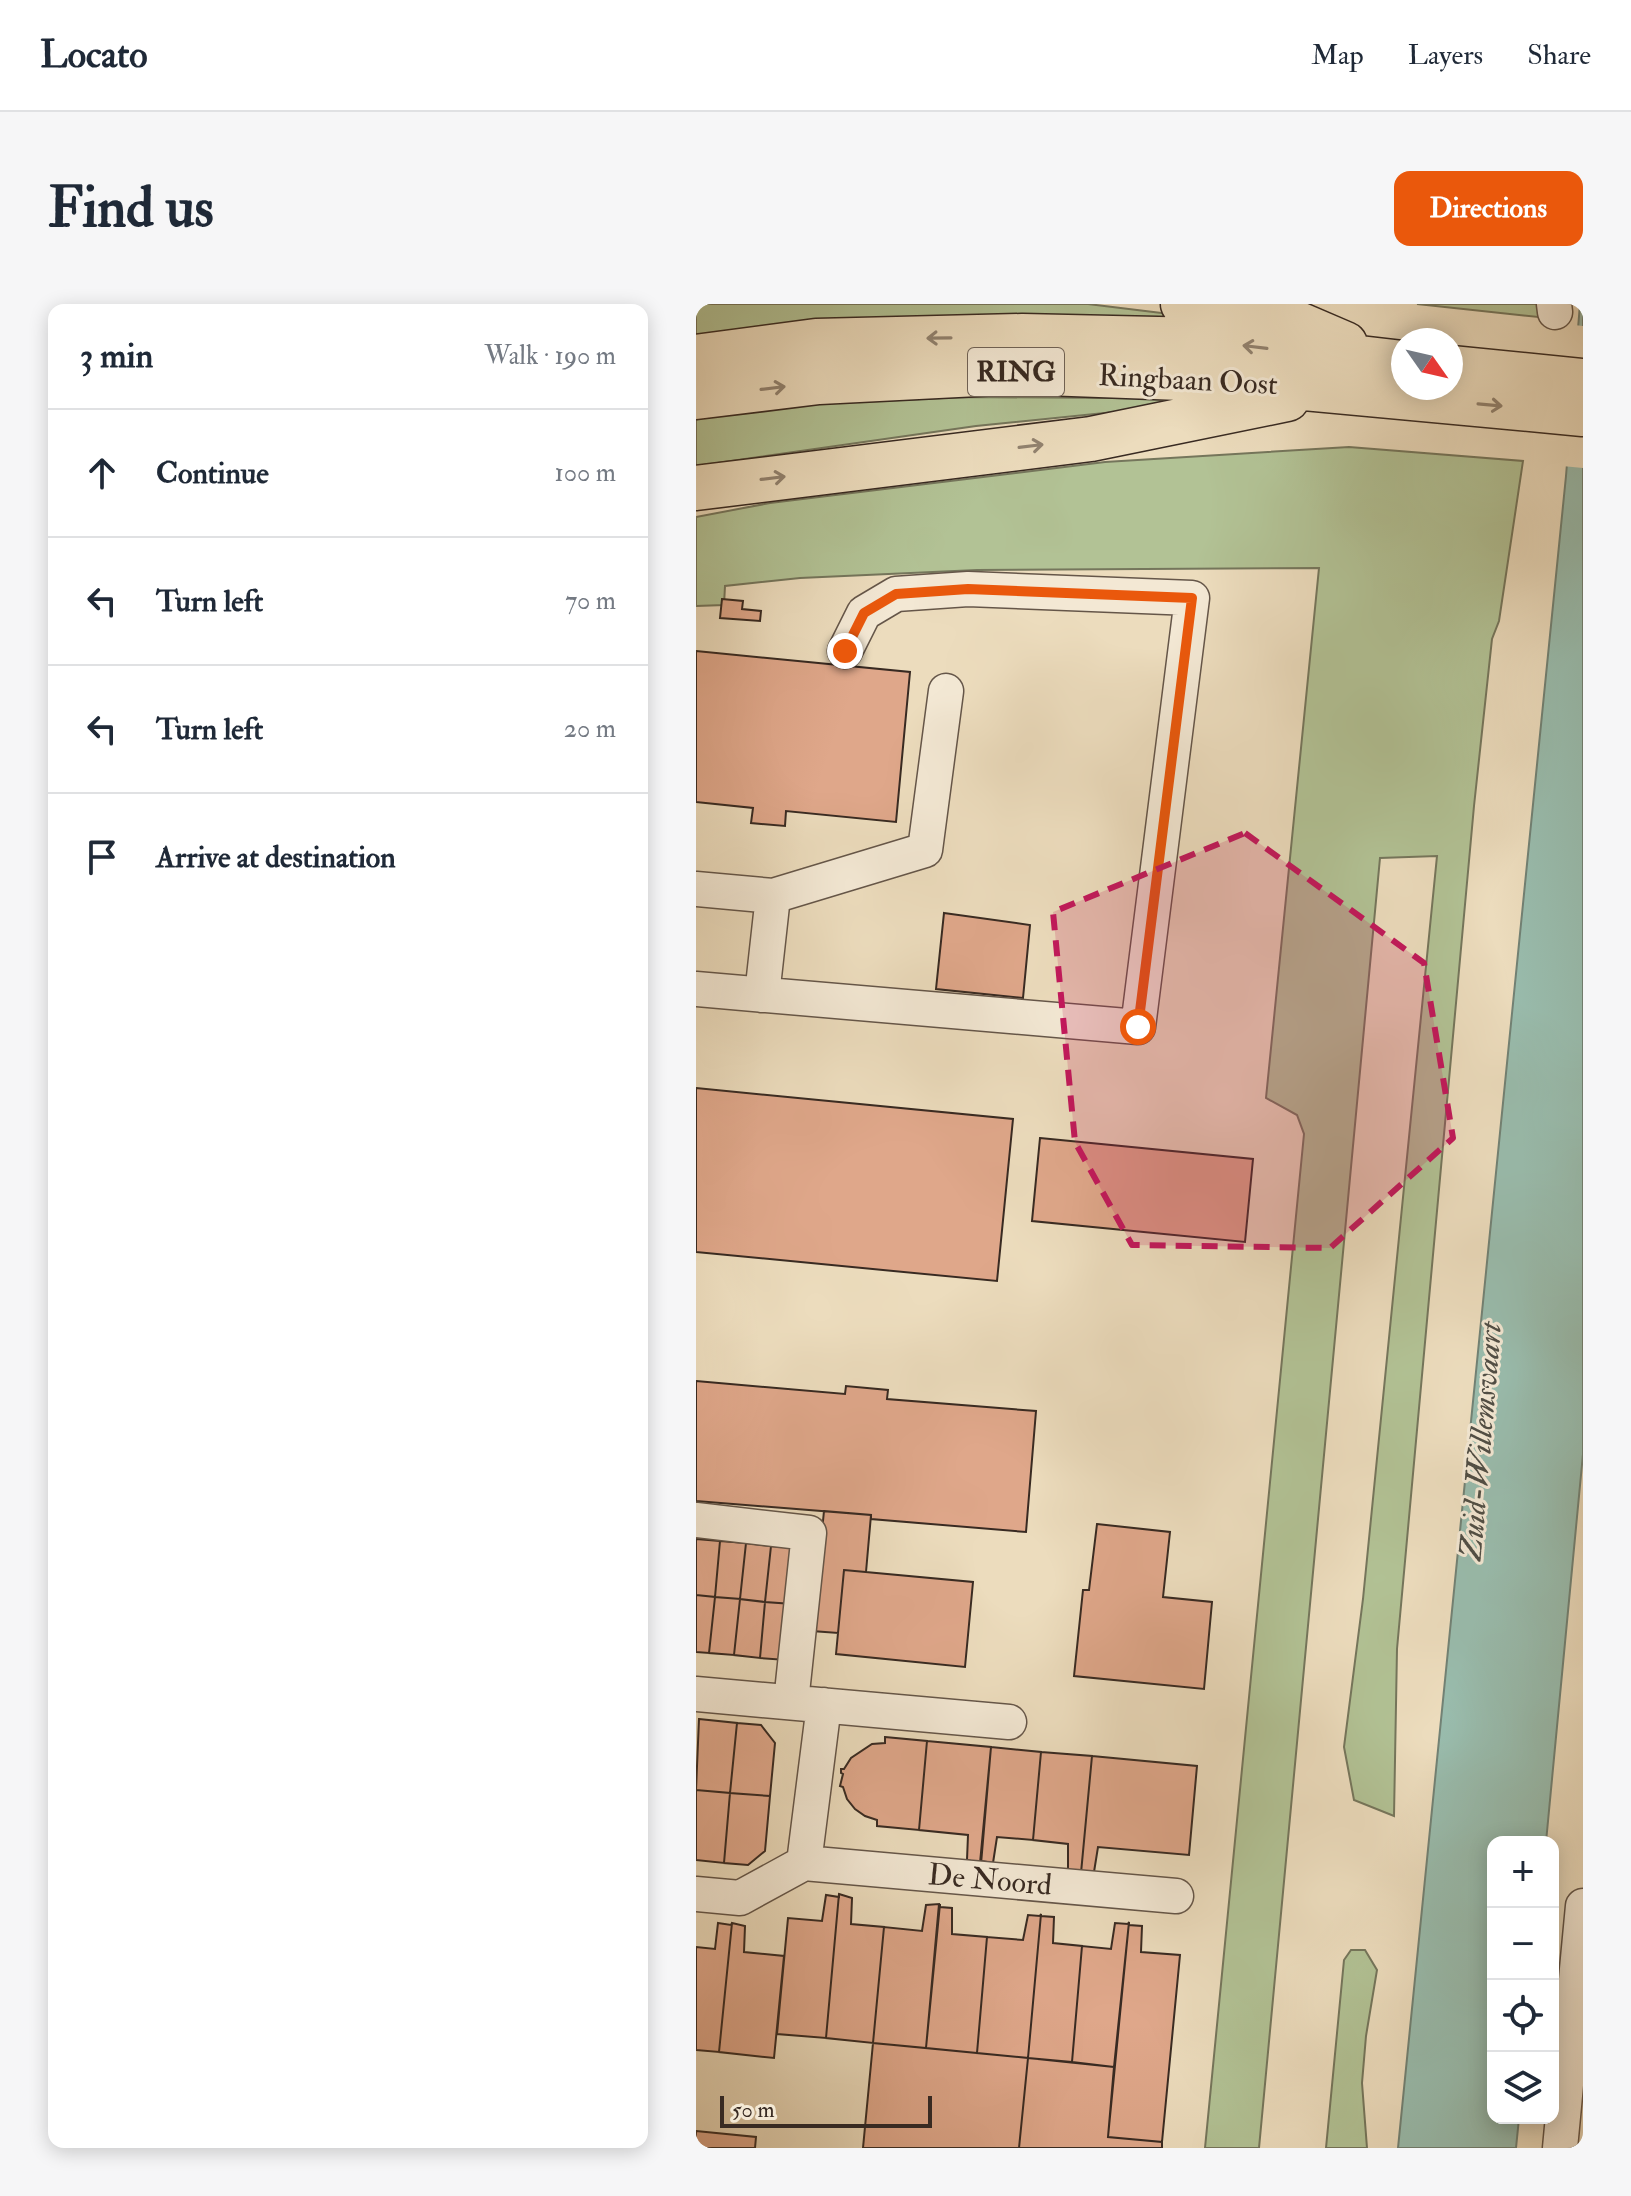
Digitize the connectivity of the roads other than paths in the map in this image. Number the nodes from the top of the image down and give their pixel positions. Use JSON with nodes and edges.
{"nodes":[{"id":1,"x":1183,"y":304,"type":"edge"},
{"id":2,"x":696,"y":357,"type":"edge"},
{"id":3,"x":1463,"y":369,"type":"edge"},
{"id":4,"x":1391,"y":372,"type":"edge"},
{"id":5,"x":1391,"y":373,"type":"edge"},
{"id":6,"x":1391,"y":373,"type":"edge"},
{"id":7,"x":1583,"y":381,"type":"edge"},
{"id":8,"x":1463,"y":388,"type":"edge"},
{"id":9,"x":1336,"y":389,"type":"junction"},
{"id":10,"x":696,"y":397,"type":"edge"},
{"id":11,"x":1583,"y":414,"type":"edge"},
{"id":12,"x":696,"y":488,"type":"edge"},
{"id":13,"x":845,"y":651,"type":"dead end"},
{"id":14,"x":946,"y":691,"type":"dead end"},
{"id":15,"x":696,"y":889,"type":"edge"},
{"id":16,"x":773,"y":896,"type":"junction"},
{"id":17,"x":696,"y":989,"type":"edge"},
{"id":18,"x":762,"y":995,"type":"junction"},
{"id":19,"x":696,"y":1520,"type":"edge"},
{"id":20,"x":696,"y":1694,"type":"edge"},
{"id":21,"x":807,"y":1704,"type":"junction"},
{"id":22,"x":1009,"y":1722,"type":"dead end"},
{"id":23,"x":804,"y":1863,"type":"junction"},
{"id":24,"x":696,"y":1894,"type":"edge"},
{"id":25,"x":1176,"y":1896,"type":"dead end"},
{"id":26,"x":1583,"y":1906,"type":"edge"},
{"id":27,"x":1560,"y":2148,"type":"edge"}],
"edges":[{"from":1,"to":4,"type":"main road"},
{"from":5,"to":2,"type":"main road","name":"Ringbaan Oost","number":"RING","one_way":true},
{"from":3,"to":7,"type":"main road"},
{"from":6,"to":9,"type":"main road","name":"Ringbaan Oost","number":"RING"},
{"from":8,"to":11,"type":"main road","name":"Ringbaan Oost","number":"RING","one_way":true},
{"from":10,"to":9,"type":"main road","name":"Ringbaan Oost","number":"RING","one_way":true},
{"from":12,"to":9,"type":"main road","one_way":true},
{"from":13,"to":18,"type":"street"},
{"from":14,"to":16,"type":"street"},
{"from":15,"to":16,"type":"street"},
{"from":16,"to":18,"type":"street"},
{"from":17,"to":18,"type":"street"},
{"from":19,"to":21,"type":"street"},
{"from":20,"to":21,"type":"street"},
{"from":21,"to":22,"type":"street"},
{"from":21,"to":23,"type":"street"},
{"from":23,"to":24,"type":"street"},
{"from":23,"to":25,"type":"street","name":"De Noord"},
{"from":26,"to":27,"type":"street"}]}
